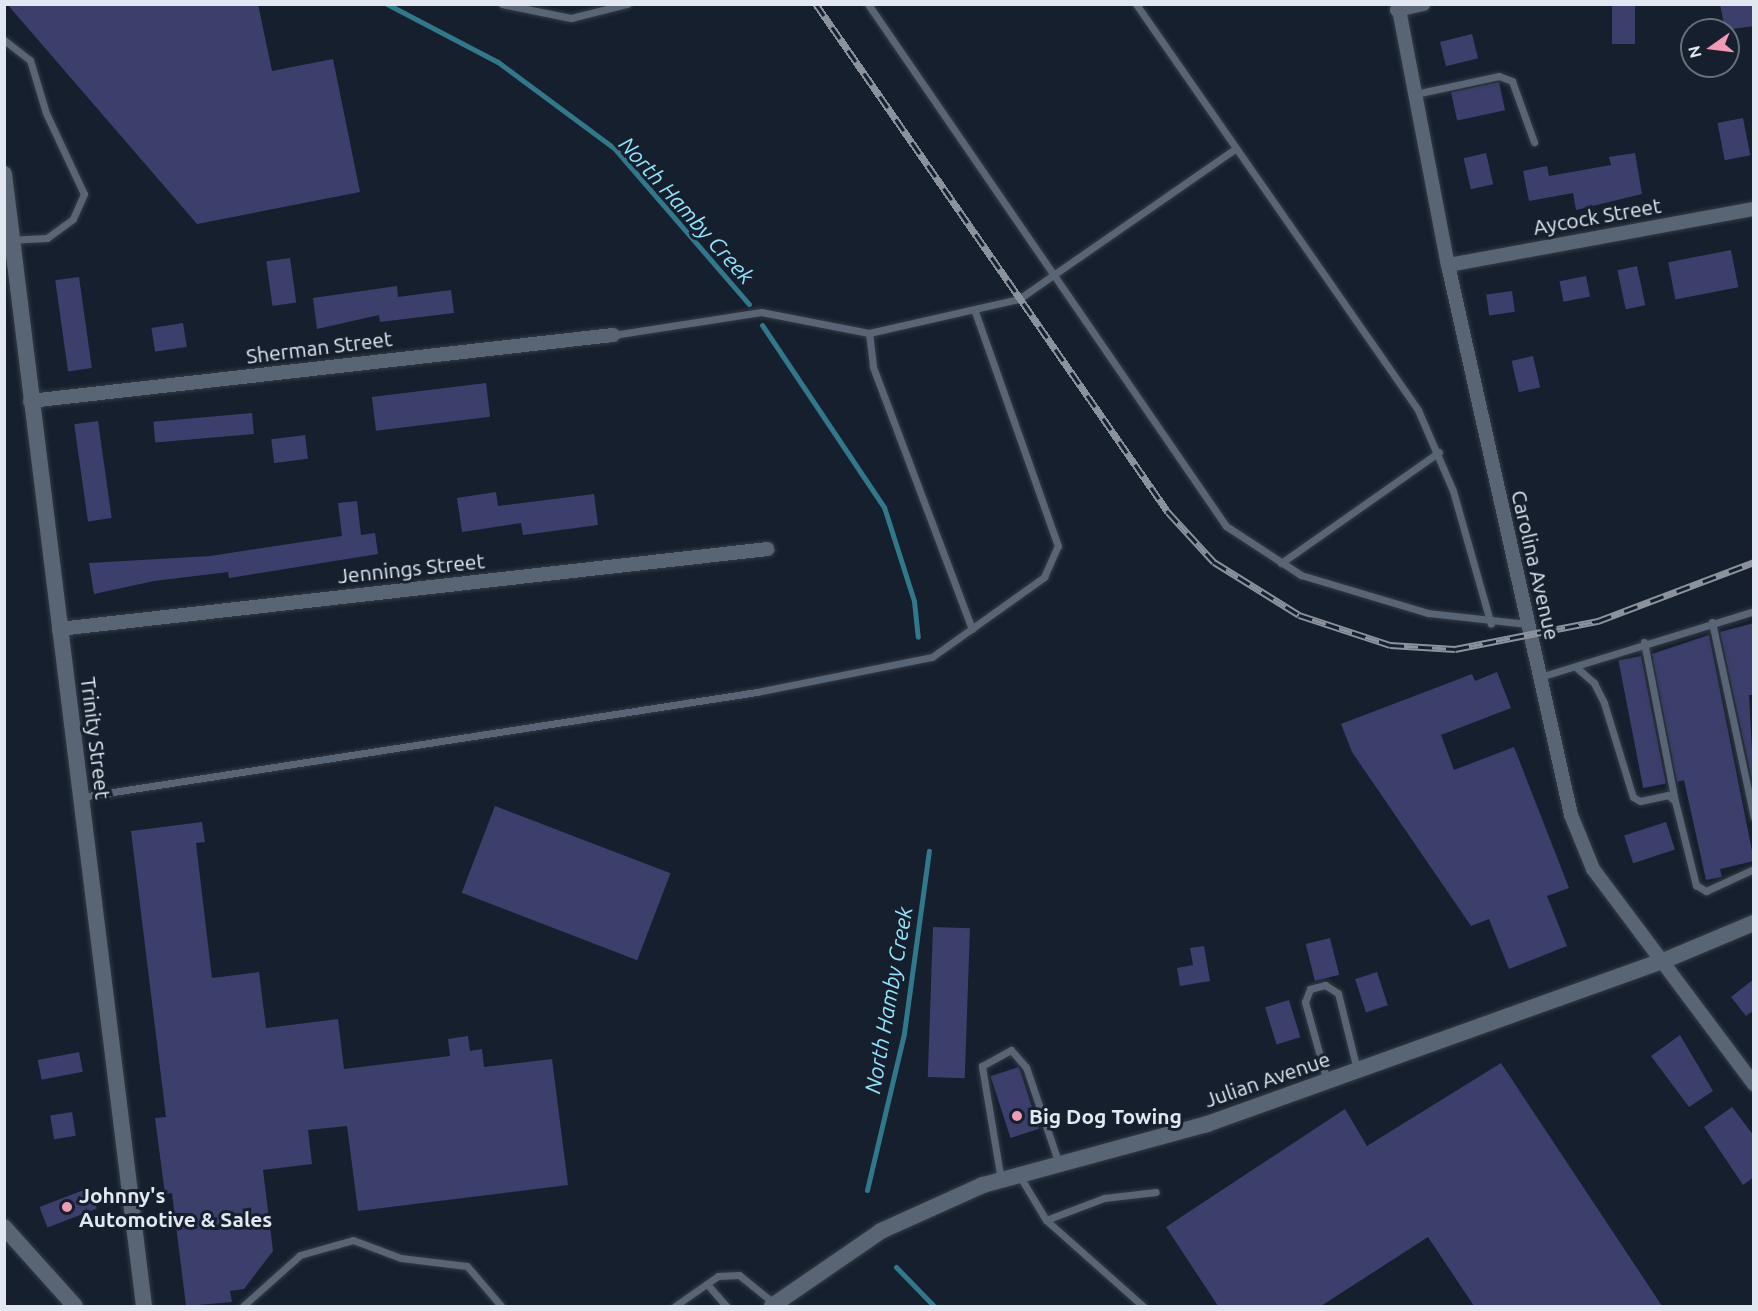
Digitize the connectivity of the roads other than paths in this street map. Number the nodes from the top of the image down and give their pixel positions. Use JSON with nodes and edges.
{"nodes":[{"id":1,"x":502,"y":4,"type":"edge"},
{"id":2,"x":627,"y":4,"type":"edge"},
{"id":3,"x":868,"y":4,"type":"edge"},
{"id":4,"x":1136,"y":4,"type":"edge"},
{"id":5,"x":1423,"y":4,"type":"edge"},
{"id":6,"x":1397,"y":7,"type":"edge"},
{"id":7,"x":4,"y":40,"type":"edge"},
{"id":8,"x":1413,"y":94,"type":"junction"},
{"id":9,"x":1534,"y":142,"type":"dead end"},
{"id":10,"x":1236,"y":148,"type":"junction"},
{"id":11,"x":4,"y":174,"type":"edge"},
{"id":12,"x":1754,"y":209,"type":"edge"},
{"id":13,"x":12,"y":240,"type":"junction"},
{"id":14,"x":1448,"y":265,"type":"junction"},
{"id":15,"x":10,"y":277,"type":"edge"},
{"id":16,"x":1055,"y":277,"type":"junction"},
{"id":17,"x":975,"y":311,"type":"junction"},
{"id":18,"x":869,"y":333,"type":"junction"},
{"id":19,"x":613,"y":335,"type":"joint"},
{"id":20,"x":30,"y":401,"type":"junction"},
{"id":21,"x":1439,"y":452,"type":"junction"},
{"id":22,"x":768,"y":549,"type":"dead end"},
{"id":23,"x":1281,"y":562,"type":"junction"},
{"id":24,"x":1754,"y":611,"type":"edge"},
{"id":25,"x":1712,"y":622,"type":"junction"},
{"id":26,"x":1491,"y":624,"type":"junction"},
{"id":27,"x":1528,"y":624,"type":"junction"},
{"id":28,"x":59,"y":629,"type":"junction"},
{"id":29,"x":972,"y":629,"type":"junction"},
{"id":30,"x":1644,"y":642,"type":"junction"},
{"id":31,"x":1577,"y":668,"type":"junction"},
{"id":32,"x":1540,"y":676,"type":"junction"},
{"id":33,"x":81,"y":797,"type":"junction"},
{"id":34,"x":1675,"y":801,"type":"junction"},
{"id":35,"x":1754,"y":818,"type":"edge"},
{"id":36,"x":1754,"y":869,"type":"edge"},
{"id":37,"x":1754,"y":923,"type":"edge"},
{"id":38,"x":1664,"y":961,"type":"junction"},
{"id":39,"x":1358,"y":1072,"type":"junction"},
{"id":40,"x":1328,"y":1082,"type":"junction"},
{"id":41,"x":1754,"y":1084,"type":"edge"},
{"id":42,"x":1059,"y":1164,"type":"junction"},
{"id":43,"x":1019,"y":1175,"type":"junction"},
{"id":44,"x":1001,"y":1180,"type":"junction"},
{"id":45,"x":1156,"y":1192,"type":"dead end"},
{"id":46,"x":1046,"y":1220,"type":"junction"},
{"id":47,"x":4,"y":1227,"type":"edge"},
{"id":48,"x":706,"y":1284,"type":"junction"},
{"id":49,"x":774,"y":1305,"type":"edge"},
{"id":50,"x":75,"y":1306,"type":"edge"},
{"id":51,"x":144,"y":1306,"type":"edge"},
{"id":52,"x":243,"y":1306,"type":"edge"},
{"id":53,"x":501,"y":1306,"type":"edge"},
{"id":54,"x":675,"y":1306,"type":"edge"},
{"id":55,"x":726,"y":1306,"type":"edge"},
{"id":56,"x":1143,"y":1306,"type":"edge"}],
"edges":[{"from":1,"to":2,"type":"lane"},
{"from":3,"to":16,"type":"lane"},
{"from":4,"to":10,"type":"lane"},
{"from":5,"to":6,"type":"street"},
{"from":6,"to":8,"type":"street","name":"Carolina Avenue"},
{"from":7,"to":13,"type":"lane"},
{"from":8,"to":9,"type":"lane"},
{"from":8,"to":14,"type":"street","name":"Carolina Avenue"},
{"from":10,"to":16,"type":"lane"},
{"from":10,"to":21,"type":"lane"},
{"from":11,"to":13,"type":"street","name":"Trinity Street"},
{"from":12,"to":14,"type":"street","name":"Aycock Street"},
{"from":13,"to":15,"type":"street","name":"Trinity Street"},
{"from":14,"to":27,"type":"street","name":"Carolina Avenue"},
{"from":15,"to":20,"type":"street","name":"Trinity Street"},
{"from":16,"to":17,"type":"lane"},
{"from":16,"to":23,"type":"lane"},
{"from":17,"to":18,"type":"lane"},
{"from":17,"to":29,"type":"lane"},
{"from":18,"to":19,"type":"lane"},
{"from":18,"to":29,"type":"lane"},
{"from":19,"to":20,"type":"street","name":"Sherman Street"},
{"from":20,"to":28,"type":"street","name":"Trinity Street"},
{"from":21,"to":23,"type":"lane"},
{"from":21,"to":26,"type":"lane"},
{"from":22,"to":28,"type":"street","name":"Jennings Street"},
{"from":23,"to":26,"type":"lane"},
{"from":24,"to":25,"type":"lane"},
{"from":25,"to":30,"type":"lane"},
{"from":25,"to":35,"type":"lane"},
{"from":26,"to":27,"type":"lane"},
{"from":27,"to":32,"type":"street","name":"Carolina Avenue"},
{"from":28,"to":33,"type":"street","name":"Trinity Street"},
{"from":29,"to":33,"type":"lane"},
{"from":30,"to":31,"type":"lane"},
{"from":30,"to":34,"type":"lane"},
{"from":31,"to":32,"type":"lane"},
{"from":31,"to":34,"type":"lane"},
{"from":32,"to":38,"type":"street","name":"Carolina Avenue"},
{"from":33,"to":51,"type":"street","name":"Trinity Street"},
{"from":34,"to":36,"type":"lane"},
{"from":37,"to":38,"type":"street","name":"Julian Avenue"},
{"from":38,"to":39,"type":"street","name":"Julian Avenue"},
{"from":38,"to":41,"type":"street","name":"Carolina Avenue"},
{"from":39,"to":40,"type":"street","name":"Julian Avenue"},
{"from":39,"to":40,"type":"lane"},
{"from":40,"to":42,"type":"street","name":"Julian Avenue"},
{"from":42,"to":43,"type":"street","name":"Julian Avenue"},
{"from":42,"to":44,"type":"lane"},
{"from":43,"to":44,"type":"street","name":"Julian Avenue"},
{"from":43,"to":46,"type":"lane"},
{"from":44,"to":49,"type":"street","name":"Julian Avenue"},
{"from":45,"to":46,"type":"lane"},
{"from":46,"to":56,"type":"lane"},
{"from":47,"to":50,"type":"street"},
{"from":48,"to":49,"type":"lane"},
{"from":48,"to":54,"type":"lane"},
{"from":48,"to":55,"type":"lane"},
{"from":52,"to":53,"type":"lane"}]}
